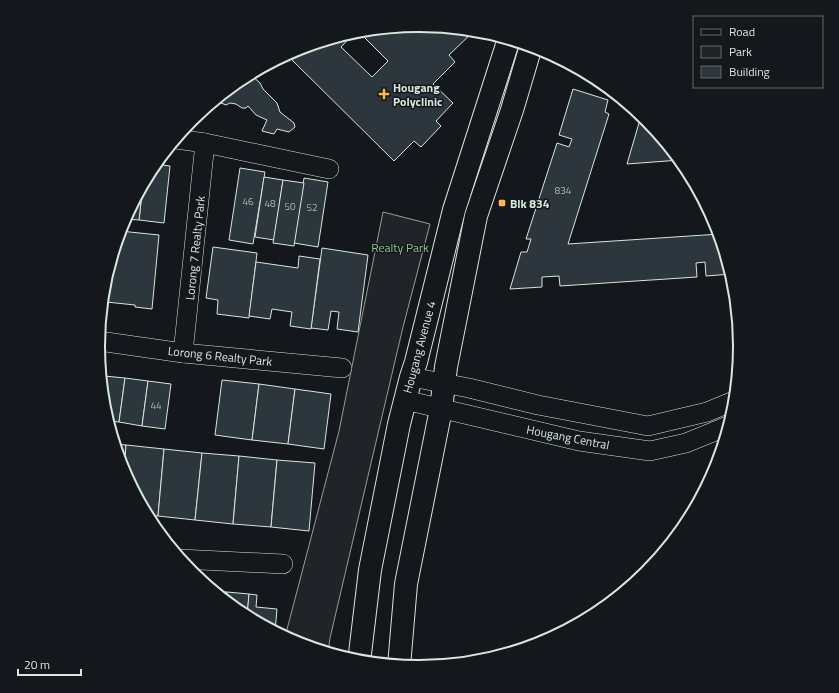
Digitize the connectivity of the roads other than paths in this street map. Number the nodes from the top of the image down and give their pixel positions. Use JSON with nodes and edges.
{"nodes":[{"id":1,"x":507,"y":45,"type":"edge"},
{"id":2,"x":529,"y":52,"type":"edge"},
{"id":3,"x":182,"y":140,"type":"edge"},
{"id":4,"x":205,"y":143,"type":"junction"},
{"id":5,"x":328,"y":170,"type":"dead end"},
{"id":6,"x":105,"y":342,"type":"edge"},
{"id":7,"x":183,"y":353,"type":"junction"},
{"id":8,"x":342,"y":368,"type":"dead end"},
{"id":9,"x":411,"y":377,"type":"junction"},
{"id":10,"x":445,"y":384,"type":"junction"},
{"id":11,"x":405,"y":400,"type":"junction"},
{"id":12,"x":729,"y":403,"type":"edge"},
{"id":13,"x":441,"y":409,"type":"junction"},
{"id":14,"x":723,"y":428,"type":"edge"},
{"id":15,"x":188,"y":559,"type":"edge"},
{"id":16,"x":284,"y":564,"type":"dead end"},
{"id":17,"x":360,"y":655,"type":"edge"},
{"id":18,"x":400,"y":660,"type":"edge"}],
"edges":[{"from":1,"to":9,"type":"street","name":"Hougang Avenue 4"},
{"from":2,"to":10,"type":"street"},
{"from":3,"to":4,"type":"street"},
{"from":4,"to":5,"type":"street"},
{"from":4,"to":7,"type":"street","name":"Lorong 7 Realty Park"},
{"from":6,"to":7,"type":"street","name":"Lorong 6 Realty Park"},
{"from":7,"to":8,"type":"street","name":"Lorong 6 Realty Park"},
{"from":9,"to":10,"type":"street"},
{"from":9,"to":11,"type":"street","name":"Hougang Avenue 4"},
{"from":10,"to":12,"type":"street"},
{"from":10,"to":13,"type":"street"},
{"from":11,"to":13,"type":"street","name":"Hougang Central"},
{"from":11,"to":17,"type":"street","name":"Hougang Avenue 4"},
{"from":13,"to":14,"type":"street","name":"Hougang Central"},
{"from":13,"to":18,"type":"street"},
{"from":15,"to":16,"type":"street"}]}
